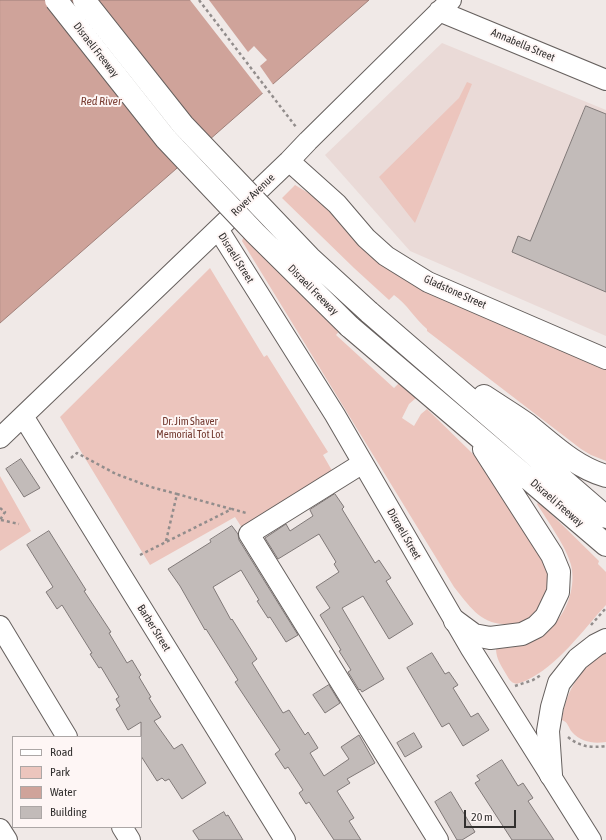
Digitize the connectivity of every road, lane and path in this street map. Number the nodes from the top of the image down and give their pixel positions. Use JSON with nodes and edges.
{"nodes":[{"id":1,"x":56,"y":0,"type":"edge"},
{"id":2,"x":84,"y":0,"type":"edge"},
{"id":3,"x":199,"y":0,"type":"edge"},
{"id":4,"x":445,"y":5,"type":"edge"},
{"id":5,"x":606,"y":80,"type":"edge"},
{"id":6,"x":295,"y":125,"type":"dead end"},
{"id":7,"x":289,"y":161,"type":"junction"},
{"id":8,"x":218,"y":229,"type":"junction"},
{"id":9,"x":410,"y":348,"type":"junction"},
{"id":10,"x":606,"y":359,"type":"edge"},
{"id":11,"x":23,"y":416,"type":"junction"},
{"id":12,"x":471,"y":429,"type":"junction"},
{"id":13,"x":0,"y":438,"type":"edge"},
{"id":14,"x":77,"y":454,"type":"dead end"},
{"id":15,"x":363,"y":463,"type":"junction"},
{"id":16,"x":606,"y":476,"type":"edge"},
{"id":17,"x":176,"y":494,"type":"junction"},
{"id":18,"x":0,"y":508,"type":"edge"},
{"id":19,"x":232,"y":509,"type":"junction"},
{"id":20,"x":606,"y":517,"type":"edge"},
{"id":21,"x":0,"y":520,"type":"edge"},
{"id":22,"x":273,"y":520,"type":"junction"},
{"id":23,"x":19,"y":524,"type":"dead end"},
{"id":24,"x":166,"y":541,"type":"junction"},
{"id":25,"x":606,"y":545,"type":"edge"},
{"id":26,"x":140,"y":555,"type":"dead end"},
{"id":27,"x":455,"y":621,"type":"junction"},
{"id":28,"x":0,"y":626,"type":"edge"},
{"id":29,"x":606,"y":640,"type":"edge"},
{"id":30,"x":567,"y":735,"type":"dead end"},
{"id":31,"x":66,"y":736,"type":"edge"},
{"id":32,"x":606,"y":746,"type":"edge"},
{"id":33,"x":551,"y":775,"type":"junction"},
{"id":34,"x":123,"y":828,"type":"edge"},
{"id":35,"x":0,"y":829,"type":"edge"},
{"id":36,"x":7,"y":840,"type":"edge"},
{"id":37,"x":130,"y":840,"type":"edge"},
{"id":38,"x":285,"y":840,"type":"edge"},
{"id":39,"x":438,"y":840,"type":"edge"},
{"id":40,"x":591,"y":840,"type":"edge"}],
"edges":[{"from":1,"to":12,"type":"main road","name":"Disraeli Freeway","bridge":true},
{"from":2,"to":9,"type":"main road","name":"Disraeli Freeway","bridge":true},
{"from":3,"to":6,"type":"path"},
{"from":4,"to":5,"type":"street","name":"Annabella Street"},
{"from":4,"to":7,"type":"street","name":"Rover Avenue"},
{"from":7,"to":8,"type":"street","name":"Rover Avenue"},
{"from":7,"to":10,"type":"street","name":"Gladstone Street"},
{"from":8,"to":11,"type":"street","name":"Rover Avenue"},
{"from":8,"to":15,"type":"street","name":"Disraeli Street"},
{"from":9,"to":16,"type":"main road"},
{"from":9,"to":20,"type":"main road","name":"Disraeli Freeway"},
{"from":11,"to":13,"type":"street","name":"Rover Avenue"},
{"from":11,"to":38,"type":"street","name":"Barber Street"},
{"from":12,"to":25,"type":"main road","name":"Disraeli Freeway"},
{"from":12,"to":27,"type":"main road"},
{"from":14,"to":17,"type":"path"},
{"from":15,"to":22,"type":"street"},
{"from":15,"to":27,"type":"street","name":"Disraeli Street"},
{"from":17,"to":19,"type":"path"},
{"from":17,"to":24,"type":"path"},
{"from":18,"to":21,"type":"path"},
{"from":19,"to":22,"type":"path"},
{"from":19,"to":24,"type":"path"},
{"from":21,"to":23,"type":"path"},
{"from":22,"to":39,"type":"street"},
{"from":24,"to":26,"type":"path"},
{"from":27,"to":33,"type":"street","name":"Disraeli Street"},
{"from":28,"to":31,"type":"street"},
{"from":29,"to":33,"type":"main road"},
{"from":30,"to":32,"type":"path"},
{"from":33,"to":40,"type":"street","name":"Disraeli Street"},
{"from":34,"to":37,"type":"street"},
{"from":35,"to":36,"type":"street"}]}
